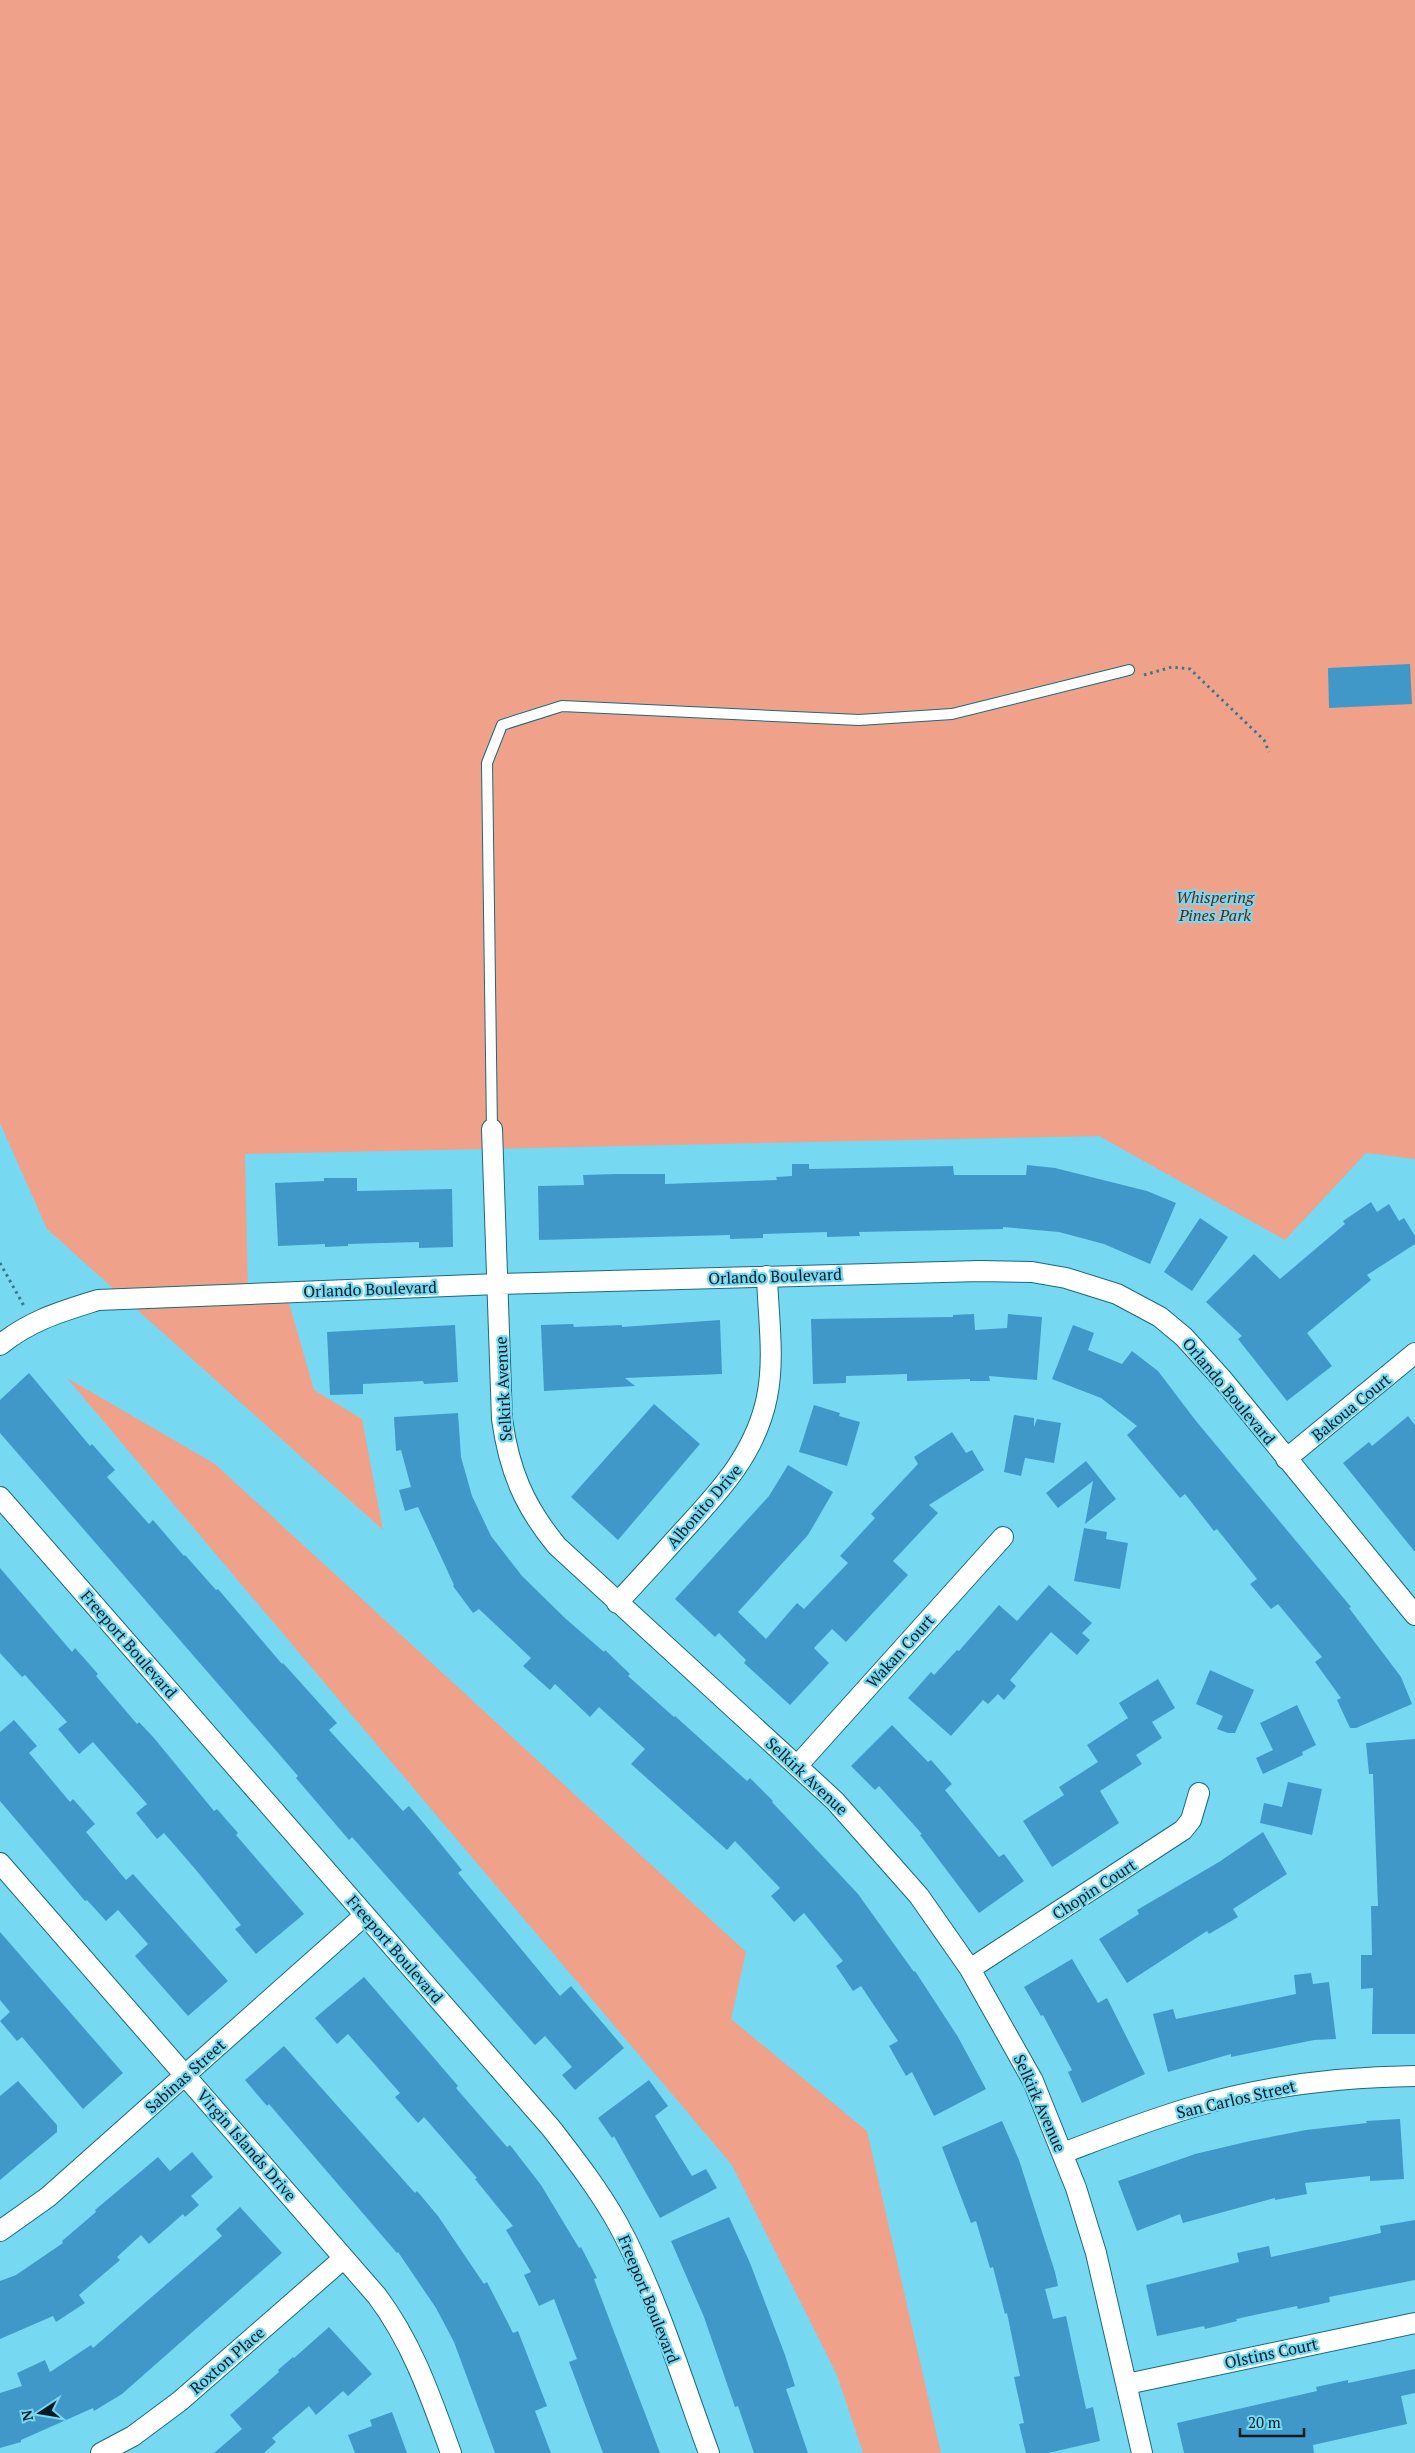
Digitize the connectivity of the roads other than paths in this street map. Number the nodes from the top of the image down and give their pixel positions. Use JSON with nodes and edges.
{"nodes":[{"id":1,"x":1130,"y":670,"type":"dead end"},
{"id":2,"x":492,"y":1129,"type":"joint"},
{"id":3,"x":767,"y":1276,"type":"junction"},
{"id":4,"x":498,"y":1284,"type":"junction"},
{"id":5,"x":0,"y":1346,"type":"edge"},
{"id":6,"x":1415,"y":1353,"type":"edge"},
{"id":7,"x":1286,"y":1459,"type":"junction"},
{"id":8,"x":0,"y":1497,"type":"edge"},
{"id":9,"x":1003,"y":1537,"type":"dead end"},
{"id":10,"x":617,"y":1603,"type":"junction"},
{"id":11,"x":1415,"y":1614,"type":"edge"},
{"id":12,"x":797,"y":1766,"type":"junction"},
{"id":13,"x":1199,"y":1793,"type":"dead end"},
{"id":14,"x":0,"y":1863,"type":"edge"},
{"id":15,"x":365,"y":1915,"type":"junction"},
{"id":16,"x":970,"y":1969,"type":"junction"},
{"id":17,"x":186,"y":2075,"type":"junction"},
{"id":18,"x":1415,"y":2076,"type":"edge"},
{"id":19,"x":1063,"y":2154,"type":"junction"},
{"id":20,"x":0,"y":2231,"type":"edge"},
{"id":21,"x":344,"y":2258,"type":"junction"},
{"id":22,"x":1415,"y":2323,"type":"edge"},
{"id":23,"x":1127,"y":2384,"type":"junction"},
{"id":24,"x":101,"y":2453,"type":"edge"},
{"id":25,"x":451,"y":2453,"type":"edge"},
{"id":26,"x":709,"y":2453,"type":"edge"},
{"id":27,"x":1142,"y":2453,"type":"edge"}],
"edges":[{"from":1,"to":2,"type":"lane"},
{"from":2,"to":4,"type":"street","name":"Selkirk Avenue"},
{"from":3,"to":4,"type":"street","name":"Orlando Boulevard"},
{"from":3,"to":7,"type":"street","name":"Orlando Boulevard"},
{"from":3,"to":10,"type":"street","name":"Albonito Drive"},
{"from":4,"to":5,"type":"street","name":"Orlando Boulevard"},
{"from":4,"to":10,"type":"street","name":"Selkirk Avenue"},
{"from":6,"to":7,"type":"street","name":"Bakoua Court"},
{"from":7,"to":11,"type":"street","name":"Orlando Boulevard"},
{"from":8,"to":15,"type":"street","name":"Freeport Boulevard"},
{"from":9,"to":12,"type":"street","name":"Wakan Court"},
{"from":10,"to":12,"type":"street","name":"Selkirk Avenue"},
{"from":12,"to":16,"type":"street","name":"Selkirk Avenue"},
{"from":13,"to":16,"type":"street","name":"Chopin Court"},
{"from":14,"to":17,"type":"street","name":"Virgin Islands Drive"},
{"from":15,"to":17,"type":"street","name":"Sabinas Street"},
{"from":15,"to":26,"type":"street","name":"Freeport Boulevard"},
{"from":16,"to":19,"type":"street","name":"Selkirk Avenue"},
{"from":17,"to":20,"type":"street","name":"Sabinas Street"},
{"from":17,"to":21,"type":"street","name":"Virgin Islands Drive"},
{"from":18,"to":19,"type":"street","name":"San Carlos Street"},
{"from":19,"to":23,"type":"street","name":"Selkirk Avenue"},
{"from":21,"to":24,"type":"street","name":"Roxton Place"},
{"from":21,"to":25,"type":"street","name":"Virgin Islands Drive"},
{"from":22,"to":23,"type":"street","name":"Olstins Court"},
{"from":23,"to":27,"type":"street","name":"Selkirk Avenue"}]}
